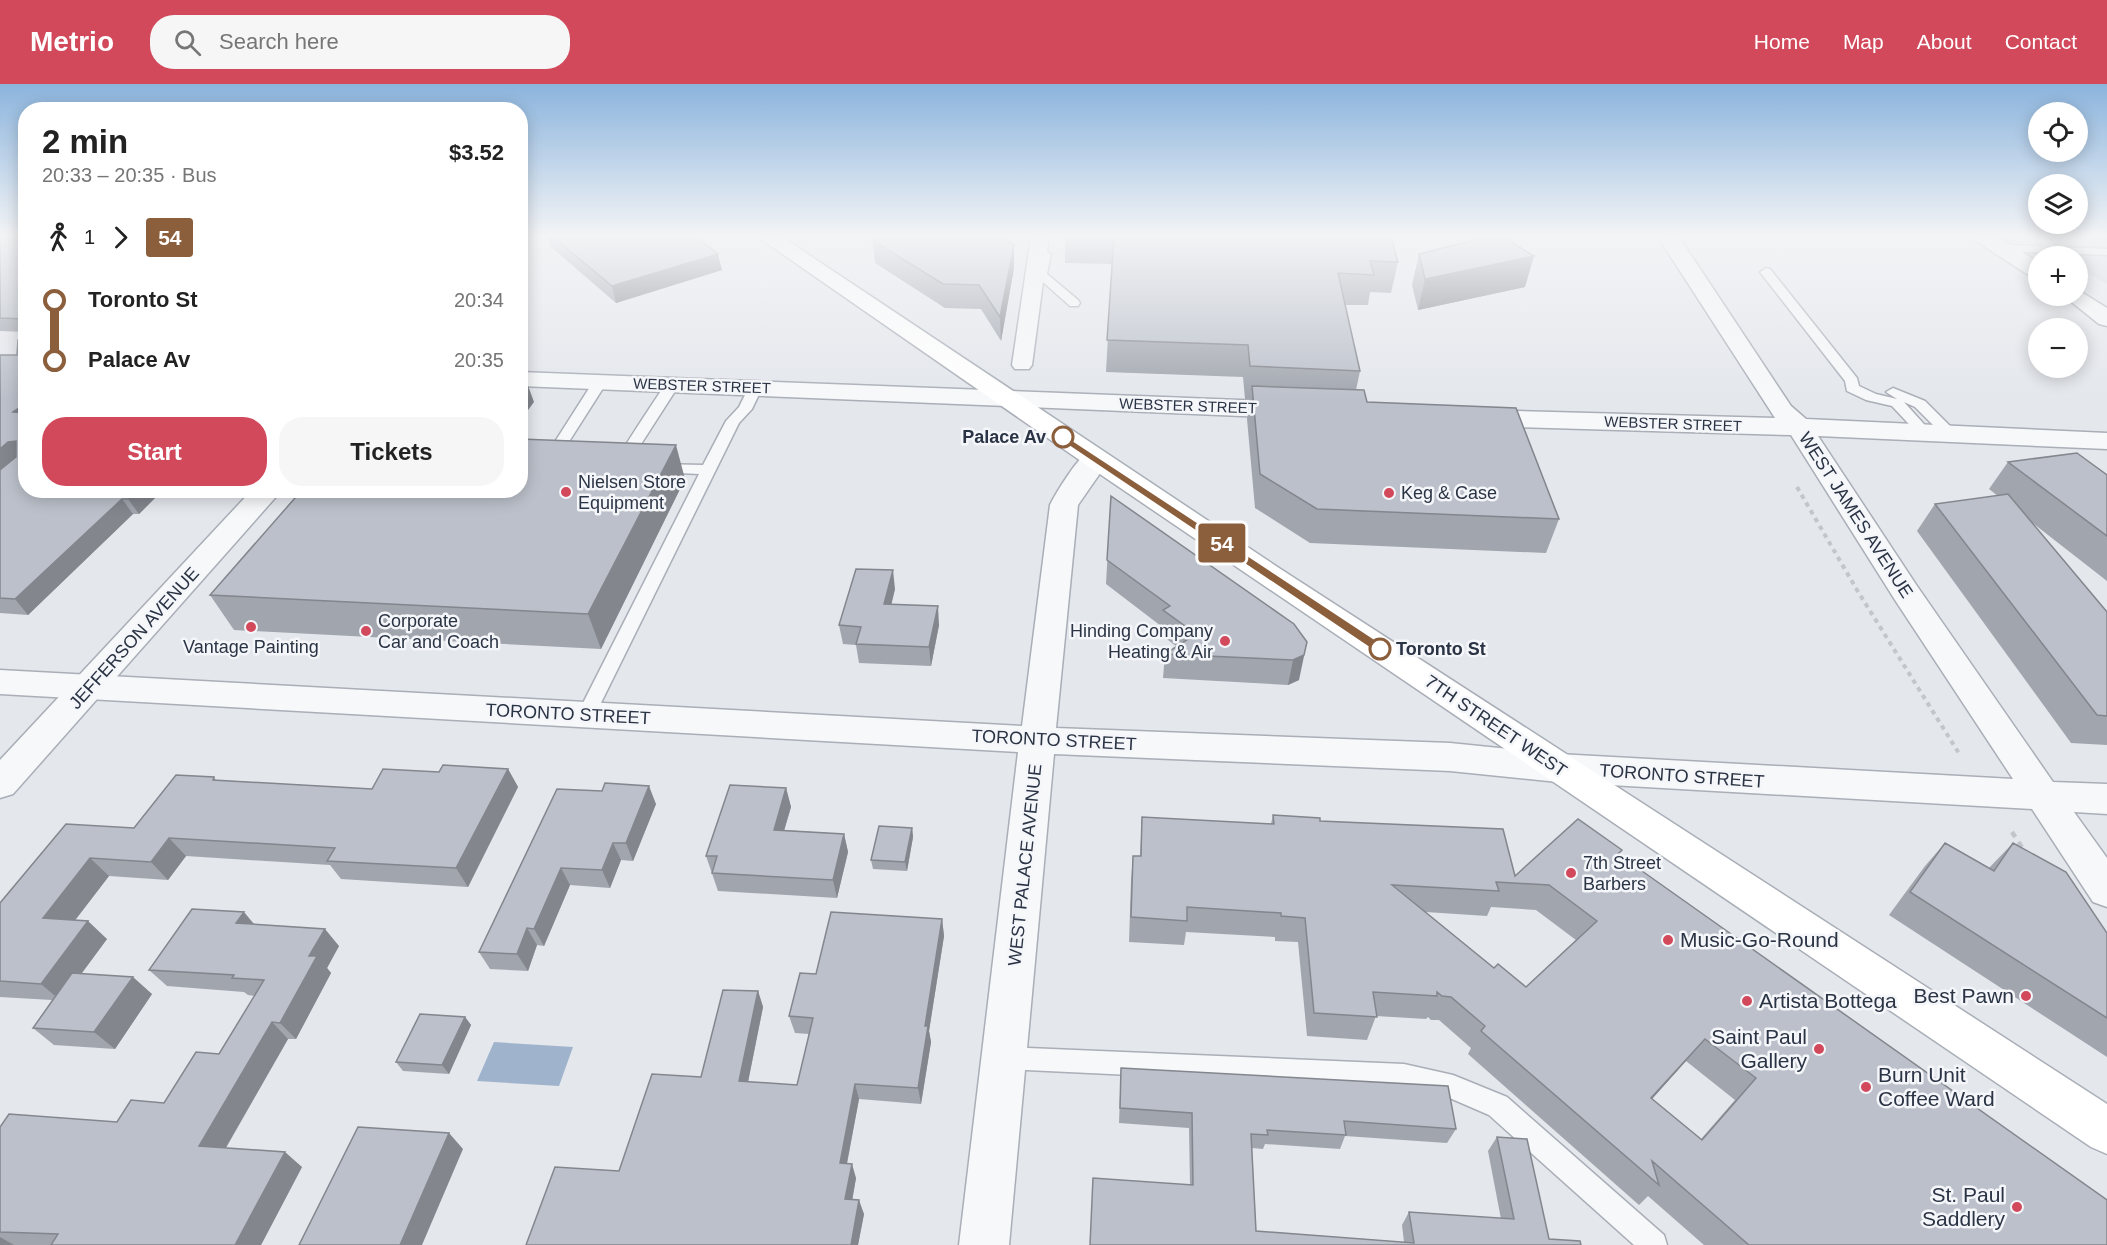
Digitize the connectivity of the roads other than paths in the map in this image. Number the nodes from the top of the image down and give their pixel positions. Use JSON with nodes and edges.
{"nodes":[{"id":1,"x":847,"y":291,"type":"edge"},
{"id":2,"x":1032,"y":291,"type":"edge"},
{"id":3,"x":1060,"y":291,"type":"edge"},
{"id":4,"x":1703,"y":291,"type":"edge"},
{"id":5,"x":1781,"y":291,"type":"edge"},
{"id":6,"x":1074,"y":303,"type":"dead end"},
{"id":7,"x":2088,"y":305,"type":"edge"},
{"id":8,"x":2107,"y":319,"type":"edge"},
{"id":9,"x":1022,"y":365,"type":"dead end"},
{"id":10,"x":528,"y":379,"type":"edge"},
{"id":11,"x":1852,"y":381,"type":"junction"},
{"id":12,"x":600,"y":382,"type":"junction"},
{"id":13,"x":672,"y":385,"type":"junction"},
{"id":14,"x":754,"y":388,"type":"junction"},
{"id":15,"x":1005,"y":399,"type":"junction"},
{"id":16,"x":1321,"y":412,"type":"edge"},
{"id":17,"x":1450,"y":417,"type":"edge"},
{"id":18,"x":1799,"y":427,"type":"junction"},
{"id":19,"x":1938,"y":434,"type":"junction"},
{"id":20,"x":2107,"y":441,"type":"edge"},
{"id":21,"x":1096,"y":459,"type":"junction"},
{"id":22,"x":568,"y":466,"type":"edge"},
{"id":23,"x":709,"y":470,"type":"junction"},
{"id":24,"x":261,"y":498,"type":"edge"},
{"id":25,"x":0,"y":682,"type":"edge"},
{"id":26,"x":89,"y":688,"type":"junction"},
{"id":27,"x":586,"y":715,"type":"junction"},
{"id":28,"x":1037,"y":739,"type":"junction"},
{"id":29,"x":1558,"y":768,"type":"junction"},
{"id":30,"x":0,"y":784,"type":"edge"},
{"id":31,"x":2043,"y":794,"type":"junction"},
{"id":32,"x":2107,"y":799,"type":"edge"},
{"id":33,"x":2107,"y":890,"type":"edge"},
{"id":34,"x":1006,"y":1058,"type":"junction"},
{"id":35,"x":2107,"y":1131,"type":"edge"},
{"id":36,"x":984,"y":1245,"type":"edge"},
{"id":37,"x":1654,"y":1245,"type":"edge"}],
"edges":[{"from":1,"to":15,"type":"main road","name":"7TH STREET WEST"},
{"from":2,"to":9,"type":"street"},
{"from":3,"to":6,"type":"lane"},
{"from":4,"to":18,"type":"street","name":"WEST JAMES AVENUE"},
{"from":5,"to":11,"type":"lane"},
{"from":7,"to":8,"type":"street"},
{"from":10,"to":12,"type":"street","name":"WEBSTER STREET"},
{"from":11,"to":19,"type":"lane"},
{"from":11,"to":19,"type":"lane"},
{"from":12,"to":13,"type":"street","name":"WEBSTER STREET"},
{"from":12,"to":22,"type":"lane"},
{"from":13,"to":14,"type":"street","name":"WEBSTER STREET"},
{"from":13,"to":23,"type":"lane"},
{"from":14,"to":15,"type":"street","name":"WEBSTER STREET"},
{"from":14,"to":23,"type":"lane"},
{"from":15,"to":16,"type":"street","name":"WEBSTER STREET"},
{"from":15,"to":21,"type":"main road","name":"7TH STREET WEST"},
{"from":17,"to":18,"type":"street","name":"WEBSTER STREET"},
{"from":18,"to":19,"type":"street","name":"WEBSTER STREET"},
{"from":18,"to":31,"type":"street","name":"WEST JAMES AVENUE"},
{"from":19,"to":20,"type":"street","name":"WEBSTER STREET"},
{"from":21,"to":28,"type":"street","name":"WEST PALACE AVENUE"},
{"from":21,"to":29,"type":"main road","name":"7TH STREET WEST"},
{"from":23,"to":27,"type":"lane"},
{"from":24,"to":26,"type":"street","name":"JEFFERSON AVENUE"},
{"from":25,"to":26,"type":"street","name":"TORONTO STREET"},
{"from":26,"to":27,"type":"street","name":"TORONTO STREET"},
{"from":26,"to":30,"type":"street","name":"JEFFERSON AVENUE"},
{"from":27,"to":28,"type":"street","name":"TORONTO STREET"},
{"from":28,"to":29,"type":"street","name":"TORONTO STREET"},
{"from":28,"to":34,"type":"street","name":"WEST PALACE AVENUE"},
{"from":29,"to":31,"type":"street","name":"TORONTO STREET"},
{"from":29,"to":35,"type":"main road","name":"7TH STREET WEST"},
{"from":31,"to":32,"type":"street","name":"TORONTO STREET"},
{"from":31,"to":33,"type":"street","name":"WEST JAMES AVENUE"},
{"from":34,"to":36,"type":"street","name":"WEST PALACE AVENUE"},
{"from":34,"to":37,"type":"lane"}]}
